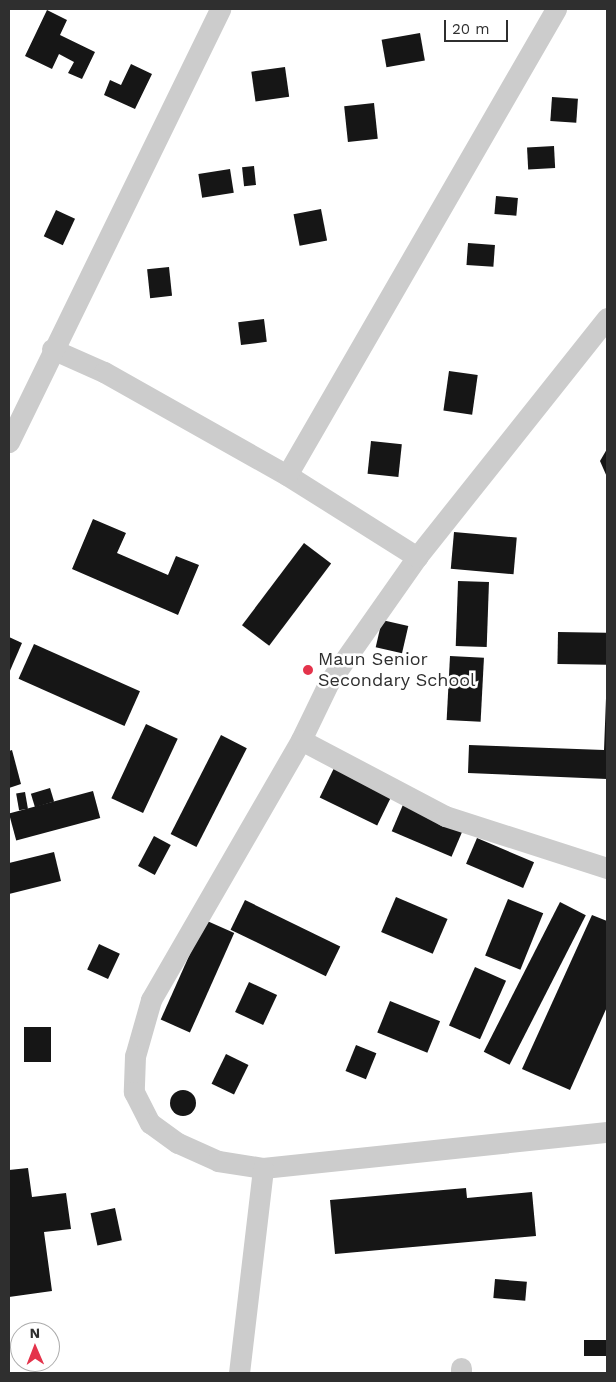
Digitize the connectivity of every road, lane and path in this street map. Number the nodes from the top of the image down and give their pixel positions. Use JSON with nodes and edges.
{"nodes":[{"id":1,"x":220,"y":9,"type":"edge"},
{"id":2,"x":556,"y":9,"type":"edge"},
{"id":3,"x":607,"y":318,"type":"edge"},
{"id":4,"x":52,"y":349,"type":"junction"},
{"id":5,"x":9,"y":442,"type":"edge"},
{"id":6,"x":287,"y":475,"type":"junction"},
{"id":7,"x":417,"y":557,"type":"junction"},
{"id":8,"x":301,"y":740,"type":"junction"},
{"id":9,"x":607,"y":868,"type":"edge"},
{"id":10,"x":607,"y":1132,"type":"edge"},
{"id":11,"x":263,"y":1168,"type":"junction"},
{"id":12,"x":239,"y":1373,"type":"edge"}],
"edges":[{"from":1,"to":4,"type":"street"},
{"from":2,"to":6,"type":"street"},
{"from":3,"to":7,"type":"street"},
{"from":4,"to":5,"type":"street"},
{"from":4,"to":6,"type":"street"},
{"from":6,"to":7,"type":"street"},
{"from":7,"to":8,"type":"street"},
{"from":8,"to":9,"type":"street"},
{"from":8,"to":11,"type":"street"},
{"from":10,"to":11,"type":"street"},
{"from":11,"to":12,"type":"street"}]}
